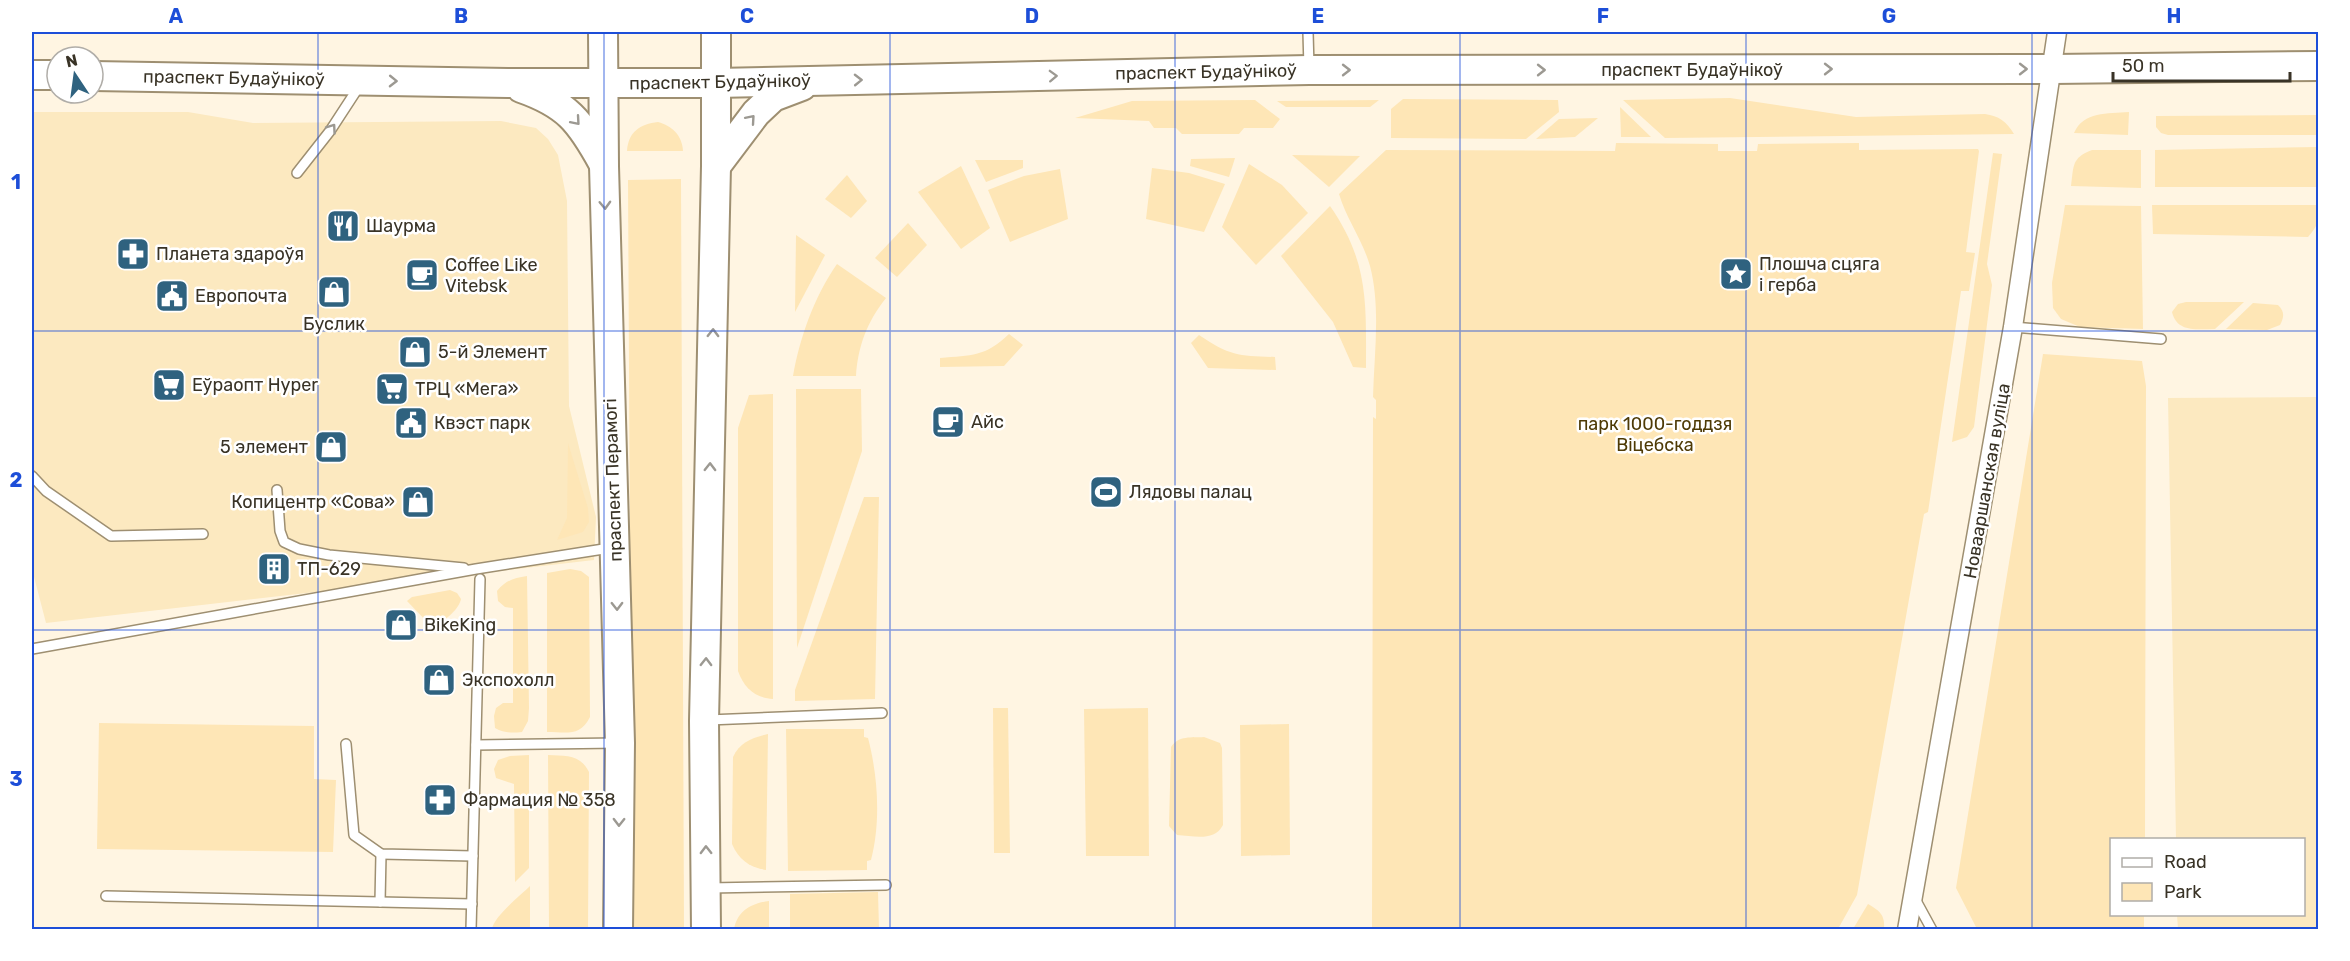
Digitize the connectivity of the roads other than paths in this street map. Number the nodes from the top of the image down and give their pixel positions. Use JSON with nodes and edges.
{"nodes":[{"id":1,"x":603,"y":32,"type":"edge"},
{"id":2,"x":716,"y":32,"type":"edge"},
{"id":3,"x":1308,"y":32,"type":"edge"},
{"id":4,"x":2057,"y":32,"type":"edge"},
{"id":5,"x":2319,"y":66,"type":"edge"},
{"id":6,"x":2053,"y":69,"type":"junction"},
{"id":7,"x":1309,"y":70,"type":"junction"},
{"id":8,"x":105,"y":76,"type":"edge"},
{"id":9,"x":363,"y":80,"type":"junction"},
{"id":10,"x":817,"y":80,"type":"junction"},
{"id":11,"x":508,"y":83,"type":"junction"},
{"id":12,"x":603,"y":83,"type":"junction"},
{"id":13,"x":716,"y":83,"type":"junction"},
{"id":14,"x":604,"y":166,"type":"junction"},
{"id":15,"x":716,"y":166,"type":"junction"},
{"id":16,"x":297,"y":173,"type":"dead end"},
{"id":17,"x":2013,"y":327,"type":"junction"},
{"id":18,"x":2161,"y":339,"type":"dead end"},
{"id":19,"x":32,"y":476,"type":"edge"},
{"id":20,"x":277,"y":490,"type":"dead end"},
{"id":21,"x":203,"y":534,"type":"dead end"},
{"id":22,"x":616,"y":547,"type":"junction"},
{"id":23,"x":476,"y":569,"type":"junction"},
{"id":24,"x":480,"y":579,"type":"dead end"},
{"id":25,"x":32,"y":649,"type":"edge"},
{"id":26,"x":882,"y":713,"type":"dead end"},
{"id":27,"x":704,"y":721,"type":"junction"},
{"id":28,"x":620,"y":743,"type":"junction"},
{"id":29,"x":346,"y":744,"type":"dead end"},
{"id":30,"x":476,"y":745,"type":"junction"},
{"id":31,"x":381,"y":854,"type":"junction"},
{"id":32,"x":473,"y":856,"type":"junction"},
{"id":33,"x":885,"y":885,"type":"dead end"},
{"id":34,"x":707,"y":888,"type":"junction"},
{"id":35,"x":106,"y":896,"type":"dead end"},
{"id":36,"x":1913,"y":896,"type":"junction"},
{"id":37,"x":380,"y":902,"type":"junction"},
{"id":38,"x":472,"y":904,"type":"junction"},
{"id":39,"x":471,"y":930,"type":"edge"},
{"id":40,"x":618,"y":930,"type":"edge"},
{"id":41,"x":706,"y":930,"type":"edge"},
{"id":42,"x":1907,"y":930,"type":"edge"},
{"id":43,"x":1932,"y":930,"type":"edge"}],
"edges":[{"from":1,"to":12,"type":"main road","name":"праспект Перамогі"},
{"from":2,"to":13,"type":"main road"},
{"from":3,"to":7,"type":"lane"},
{"from":4,"to":6,"type":"street","name":"Новааршанская вуліца"},
{"from":5,"to":6,"type":"main road","name":"праспект Будаўнікоў"},
{"from":7,"to":6,"type":"main road","name":"праспект Будаўнікоў","one_way":true},
{"from":6,"to":17,"type":"street","name":"Новааршанская вуліца"},
{"from":10,"to":7,"type":"main road","name":"праспект Будаўнікоў","one_way":true},
{"from":8,"to":9,"type":"main road","name":"праспект Будаўнікоў"},
{"from":9,"to":11,"type":"main road","name":"праспект Будаўнікоў","one_way":true},
{"from":16,"to":9,"type":"lane","one_way":true},
{"from":10,"to":13,"type":"main road","name":"праспект Будаўнікоў"},
{"from":15,"to":10,"type":"main road","one_way":true},
{"from":11,"to":12,"type":"main road","name":"праспект Будаўнікоў"},
{"from":11,"to":14,"type":"main road","one_way":true},
{"from":12,"to":13,"type":"main road","name":"праспект Будаўнікоў"},
{"from":12,"to":14,"type":"main road","name":"праспект Перамогі"},
{"from":13,"to":15,"type":"main road"},
{"from":14,"to":22,"type":"main road","name":"праспект Перамогі","one_way":true},
{"from":27,"to":15,"type":"main road","one_way":true},
{"from":17,"to":18,"type":"lane"},
{"from":17,"to":36,"type":"street","name":"Новааршанская вуліца"},
{"from":19,"to":21,"type":"lane"},
{"from":20,"to":23,"type":"lane"},
{"from":22,"to":23,"type":"lane"},
{"from":22,"to":28,"type":"main road","name":"праспект Перамогі","one_way":true},
{"from":23,"to":25,"type":"lane"},
{"from":24,"to":30,"type":"lane"},
{"from":26,"to":27,"type":"lane"},
{"from":34,"to":27,"type":"main road","one_way":true},
{"from":28,"to":30,"type":"lane"},
{"from":28,"to":40,"type":"main road","name":"праспект Перамогі","one_way":true},
{"from":29,"to":31,"type":"lane"},
{"from":30,"to":32,"type":"lane"},
{"from":31,"to":32,"type":"lane"},
{"from":31,"to":37,"type":"lane"},
{"from":32,"to":38,"type":"lane"},
{"from":33,"to":34,"type":"lane"},
{"from":34,"to":41,"type":"main road"},
{"from":35,"to":37,"type":"lane"},
{"from":36,"to":42,"type":"street","name":"Новааршанская вуліца"},
{"from":36,"to":43,"type":"lane"},
{"from":37,"to":38,"type":"lane"},
{"from":38,"to":39,"type":"lane"}]}
